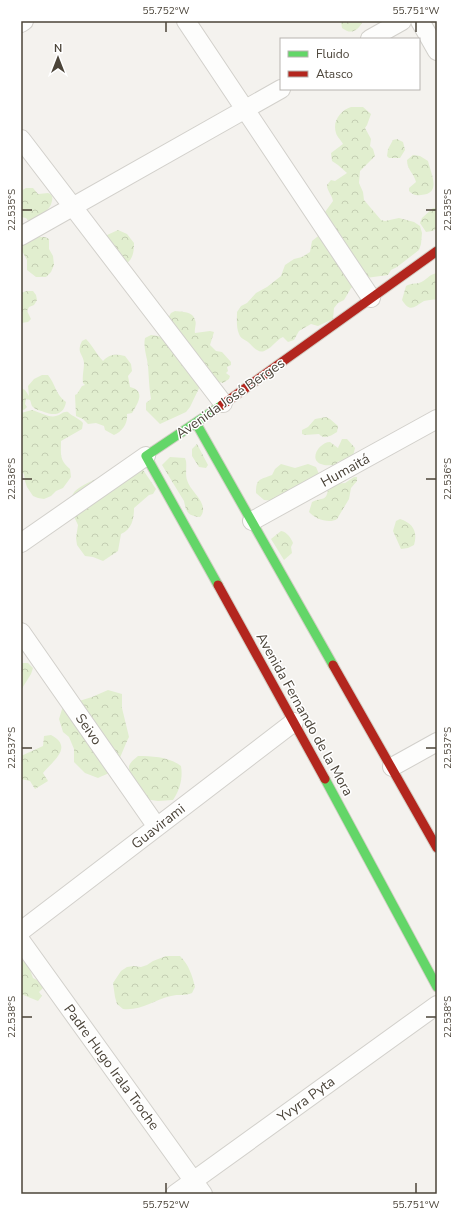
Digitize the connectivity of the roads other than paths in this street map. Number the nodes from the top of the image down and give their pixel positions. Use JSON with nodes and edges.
{"nodes":[{"id":1,"x":24,"y":21,"type":"edge"},
{"id":2,"x":186,"y":21,"type":"edge"},
{"id":3,"x":402,"y":21,"type":"edge"},
{"id":4,"x":420,"y":21,"type":"edge"},
{"id":5,"x":21,"y":23,"type":"edge"},
{"id":6,"x":372,"y":38,"type":"edge"},
{"id":7,"x":437,"y":51,"type":"edge"},
{"id":8,"x":280,"y":90,"type":"edge"},
{"id":9,"x":245,"y":109,"type":"junction"},
{"id":10,"x":21,"y":139,"type":"edge"},
{"id":11,"x":72,"y":206,"type":"junction"},
{"id":12,"x":21,"y":236,"type":"edge"},
{"id":13,"x":437,"y":251,"type":"edge"},
{"id":14,"x":371,"y":298,"type":"junction"},
{"id":15,"x":223,"y":403,"type":"junction"},
{"id":16,"x":437,"y":419,"type":"edge"},
{"id":17,"x":196,"y":423,"type":"junction"},
{"id":18,"x":146,"y":456,"type":"junction"},
{"id":19,"x":252,"y":522,"type":"junction"},
{"id":20,"x":21,"y":543,"type":"edge"},
{"id":21,"x":21,"y":632,"type":"edge"},
{"id":22,"x":294,"y":722,"type":"junction"},
{"id":23,"x":437,"y":742,"type":"edge"},
{"id":24,"x":392,"y":767,"type":"junction"},
{"id":25,"x":157,"y":827,"type":"junction"},
{"id":26,"x":437,"y":848,"type":"edge"},
{"id":27,"x":21,"y":931,"type":"edge"},
{"id":28,"x":21,"y":941,"type":"edge"},
{"id":29,"x":437,"y":987,"type":"edge"},
{"id":30,"x":437,"y":1005,"type":"edge"},
{"id":31,"x":198,"y":1187,"type":"edge"},
{"id":32,"x":174,"y":1194,"type":"edge"}],
"edges":[{"from":1,"to":5,"type":"street"},
{"from":2,"to":9,"type":"street"},
{"from":3,"to":6,"type":"street"},
{"from":4,"to":7,"type":"street"},
{"from":8,"to":9,"type":"street"},
{"from":9,"to":11,"type":"street"},
{"from":9,"to":14,"type":"street"},
{"from":10,"to":11,"type":"street"},
{"from":11,"to":12,"type":"street"},
{"from":11,"to":15,"type":"street"},
{"from":13,"to":14,"type":"main road","name":"Avenida José Berges"},
{"from":14,"to":15,"type":"main road","name":"Avenida José Berges"},
{"from":15,"to":17,"type":"main road","name":"Avenida José Berges"},
{"from":16,"to":19,"type":"street","name":"Humaitá"},
{"from":17,"to":18,"type":"main road","name":"Avenida José Berges"},
{"from":17,"to":19,"type":"main road"},
{"from":18,"to":20,"type":"street","name":"Avenida José Berges"},
{"from":18,"to":22,"type":"main road","name":"Avenida Fernando de la Mora"},
{"from":19,"to":24,"type":"main road"},
{"from":21,"to":25,"type":"street","name":"Seivo"},
{"from":22,"to":25,"type":"street","name":"Guavirami"},
{"from":22,"to":29,"type":"main road","name":"Avenida Fernando de la Mora"},
{"from":23,"to":24,"type":"street"},
{"from":24,"to":26,"type":"main road"},
{"from":25,"to":27,"type":"street","name":"Guavirami"},
{"from":28,"to":31,"type":"street","name":"Padre Hugo Irala Troche"},
{"from":30,"to":31,"type":"street","name":"Yvyra Pyta"},
{"from":31,"to":32,"type":"street","name":"Yvyra Pyta"}]}
